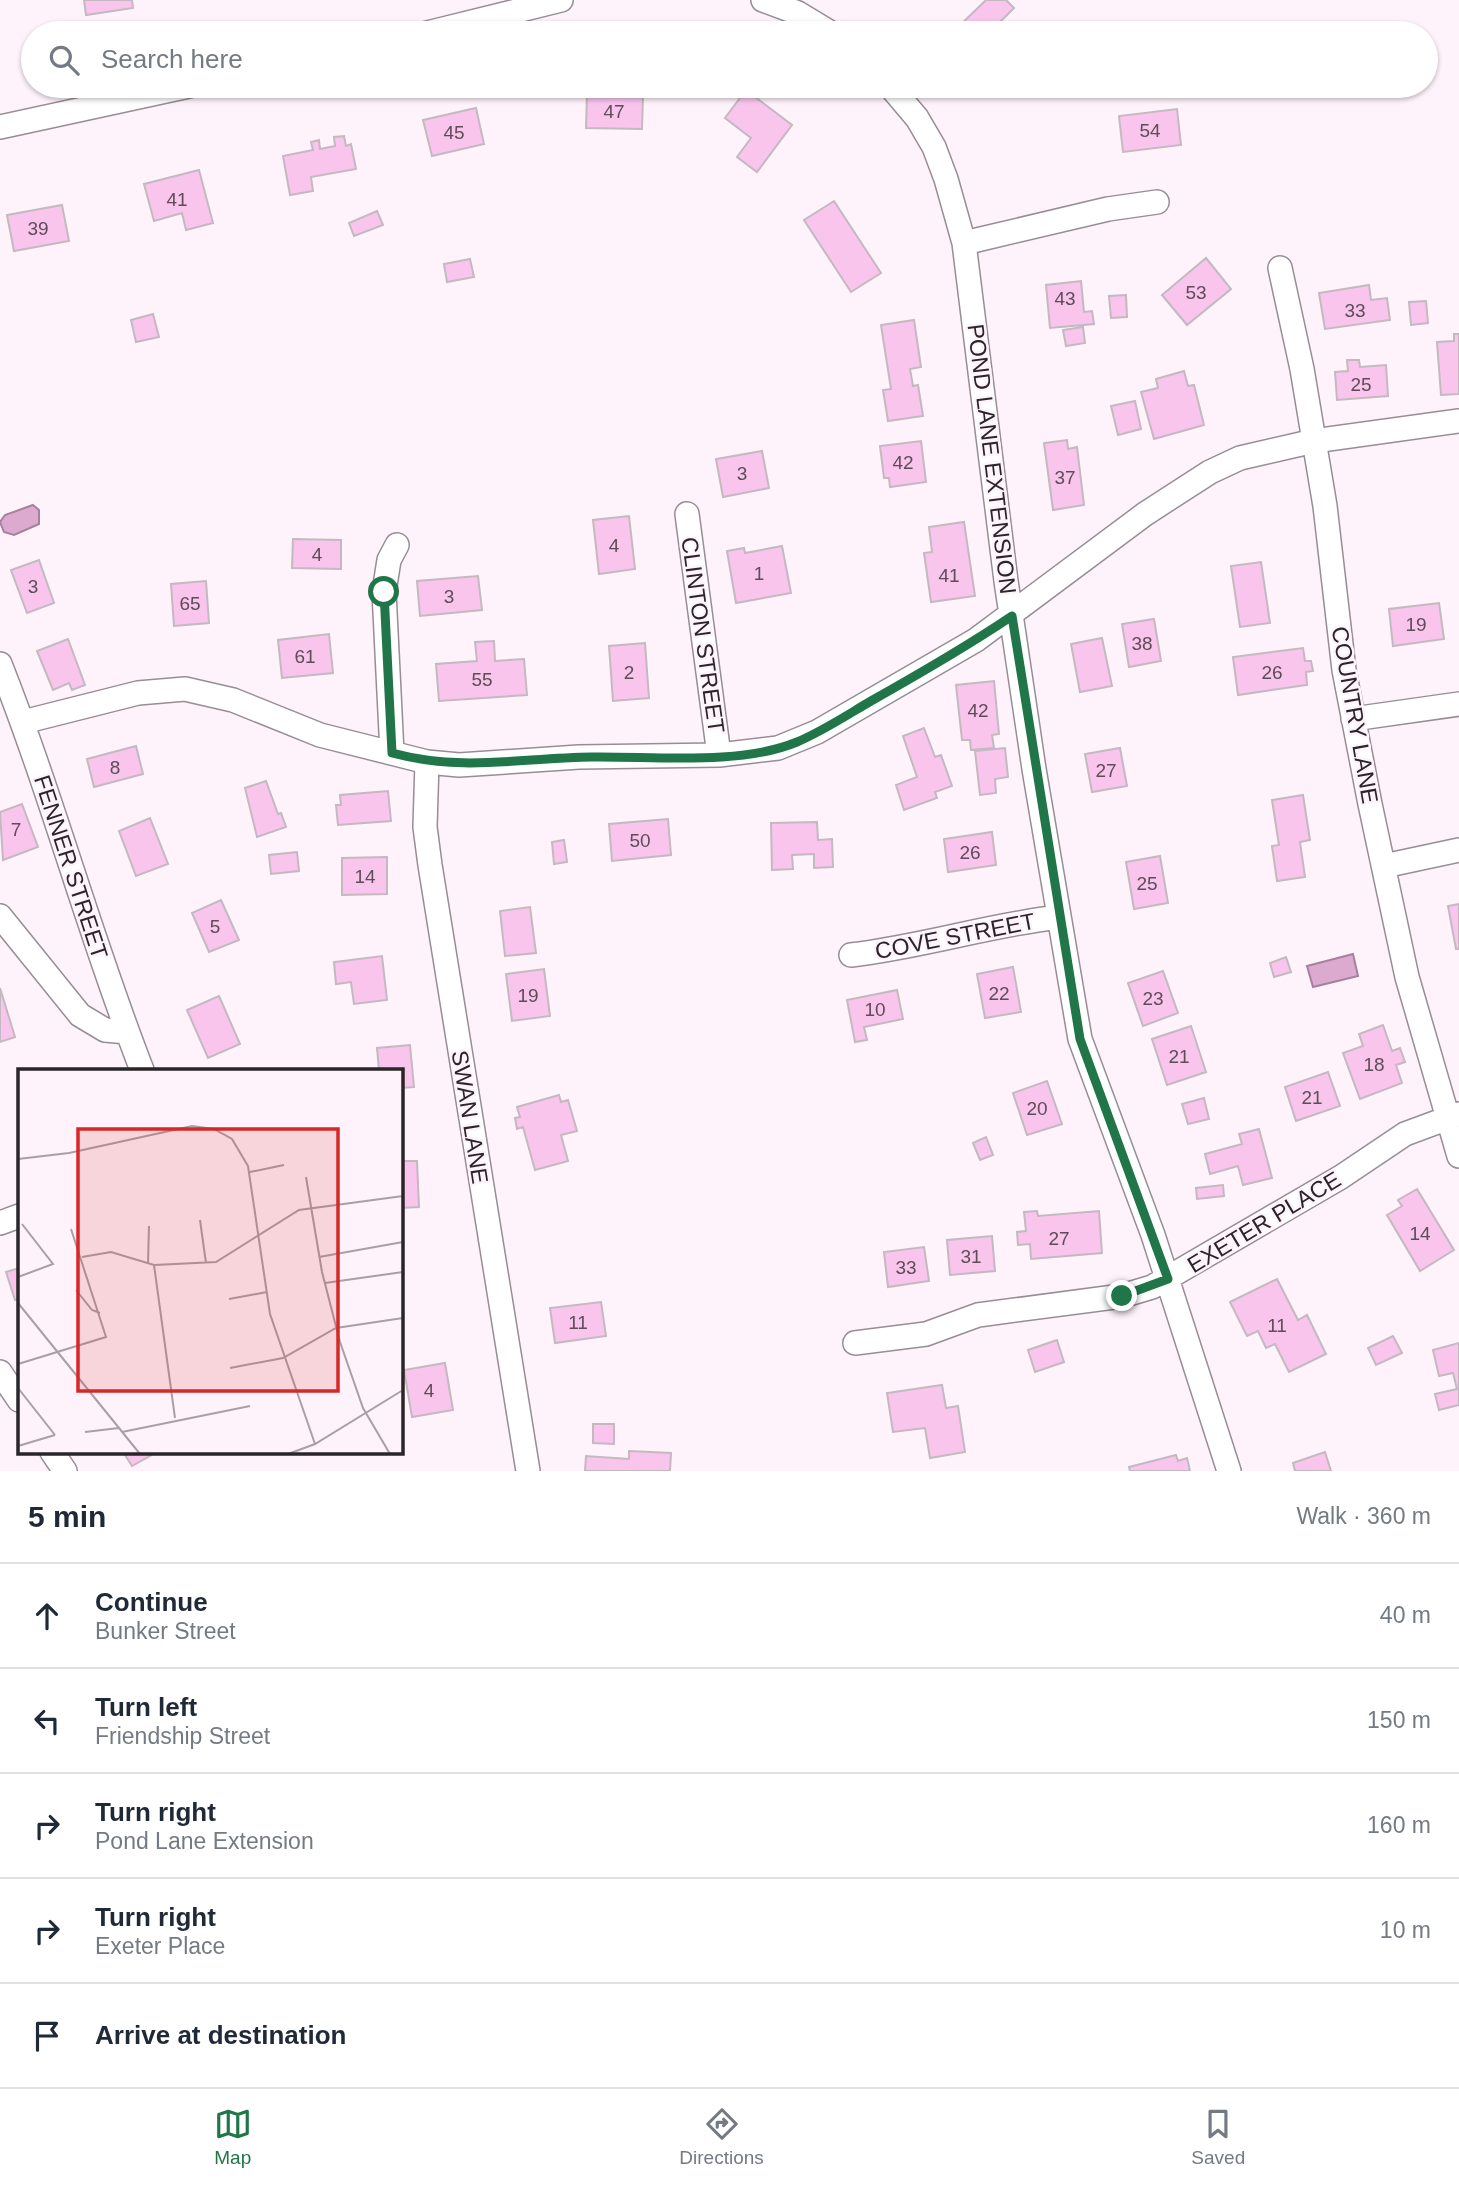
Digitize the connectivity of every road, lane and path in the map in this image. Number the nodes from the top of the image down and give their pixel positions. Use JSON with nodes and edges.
{"nodes":[{"id":1,"x":561,"y":0,"type":"edge"},
{"id":2,"x":763,"y":0,"type":"edge"},
{"id":3,"x":476,"y":21,"type":"edge"},
{"id":4,"x":811,"y":21,"type":"edge"},
{"id":5,"x":135,"y":98,"type":"edge"},
{"id":6,"x":900,"y":98,"type":"edge"},
{"id":7,"x":0,"y":128,"type":"edge"},
{"id":8,"x":1157,"y":202,"type":"dead end"},
{"id":9,"x":964,"y":243,"type":"junction"},
{"id":10,"x":1280,"y":268,"type":"dead end"},
{"id":11,"x":1459,"y":421,"type":"edge"},
{"id":12,"x":1314,"y":441,"type":"junction"},
{"id":13,"x":687,"y":514,"type":"dead end"},
{"id":14,"x":397,"y":545,"type":"dead end"},
{"id":15,"x":1012,"y":616,"type":"junction"},
{"id":16,"x":0,"y":664,"type":"edge"},
{"id":17,"x":1459,"y":704,"type":"edge"},
{"id":18,"x":1353,"y":719,"type":"junction"},
{"id":19,"x":23,"y":722,"type":"junction"},
{"id":20,"x":392,"y":753,"type":"junction"},
{"id":21,"x":719,"y":755,"type":"junction"},
{"id":22,"x":427,"y":762,"type":"junction"},
{"id":23,"x":1459,"y":849,"type":"edge"},
{"id":24,"x":1384,"y":866,"type":"junction"},
{"id":25,"x":0,"y":916,"type":"edge"},
{"id":26,"x":1059,"y":916,"type":"junction"},
{"id":27,"x":850,"y":956,"type":"dead end"},
{"id":28,"x":127,"y":1032,"type":"junction"},
{"id":29,"x":142,"y":1069,"type":"edge"},
{"id":30,"x":1454,"y":1115,"type":"edge"},
{"id":31,"x":1459,"y":1156,"type":"edge"},
{"id":32,"x":18,"y":1216,"type":"edge"},
{"id":33,"x":0,"y":1223,"type":"edge"},
{"id":34,"x":1168,"y":1279,"type":"junction"},
{"id":35,"x":855,"y":1343,"type":"dead end"},
{"id":36,"x":0,"y":1372,"type":"edge"},
{"id":37,"x":18,"y":1399,"type":"edge"},
{"id":38,"x":53,"y":1454,"type":"edge"},
{"id":39,"x":65,"y":1471,"type":"edge"},
{"id":40,"x":528,"y":1471,"type":"edge"},
{"id":41,"x":1228,"y":1471,"type":"edge"}],
"edges":[{"from":1,"to":3,"type":"street"},
{"from":2,"to":4,"type":"street"},
{"from":5,"to":7,"type":"street"},
{"from":6,"to":9,"type":"street","name":"POND LANE EXTENSION"},
{"from":8,"to":9,"type":"street"},
{"from":9,"to":15,"type":"street","name":"POND LANE EXTENSION"},
{"from":10,"to":12,"type":"street","name":"COUNTRY LANE"},
{"from":11,"to":12,"type":"street"},
{"from":12,"to":15,"type":"street"},
{"from":12,"to":18,"type":"street","name":"COUNTRY LANE"},
{"from":13,"to":21,"type":"street","name":"CLINTON STREET"},
{"from":14,"to":20,"type":"street"},
{"from":15,"to":21,"type":"street"},
{"from":15,"to":26,"type":"street","name":"POND LANE EXTENSION"},
{"from":16,"to":19,"type":"street","name":"FENNER STREET"},
{"from":17,"to":18,"type":"street"},
{"from":18,"to":24,"type":"street","name":"COUNTRY LANE"},
{"from":19,"to":20,"type":"street"},
{"from":19,"to":28,"type":"street","name":"FENNER STREET"},
{"from":20,"to":22,"type":"street"},
{"from":21,"to":22,"type":"street"},
{"from":22,"to":40,"type":"street","name":"SWAN LANE"},
{"from":23,"to":24,"type":"street"},
{"from":24,"to":30,"type":"street","name":"COUNTRY LANE"},
{"from":25,"to":28,"type":"street"},
{"from":26,"to":27,"type":"street","name":"COVE STREET"},
{"from":26,"to":34,"type":"street","name":"POND LANE EXTENSION"},
{"from":28,"to":29,"type":"street","name":"FENNER STREET"},
{"from":30,"to":31,"type":"street","name":"COUNTRY LANE"},
{"from":30,"to":34,"type":"street","name":"EXETER PLACE"},
{"from":32,"to":33,"type":"street"},
{"from":34,"to":35,"type":"street","name":"EXETER PLACE"},
{"from":34,"to":41,"type":"street","name":"POND LANE EXTENSION"},
{"from":36,"to":37,"type":"street"},
{"from":38,"to":39,"type":"street"}]}
